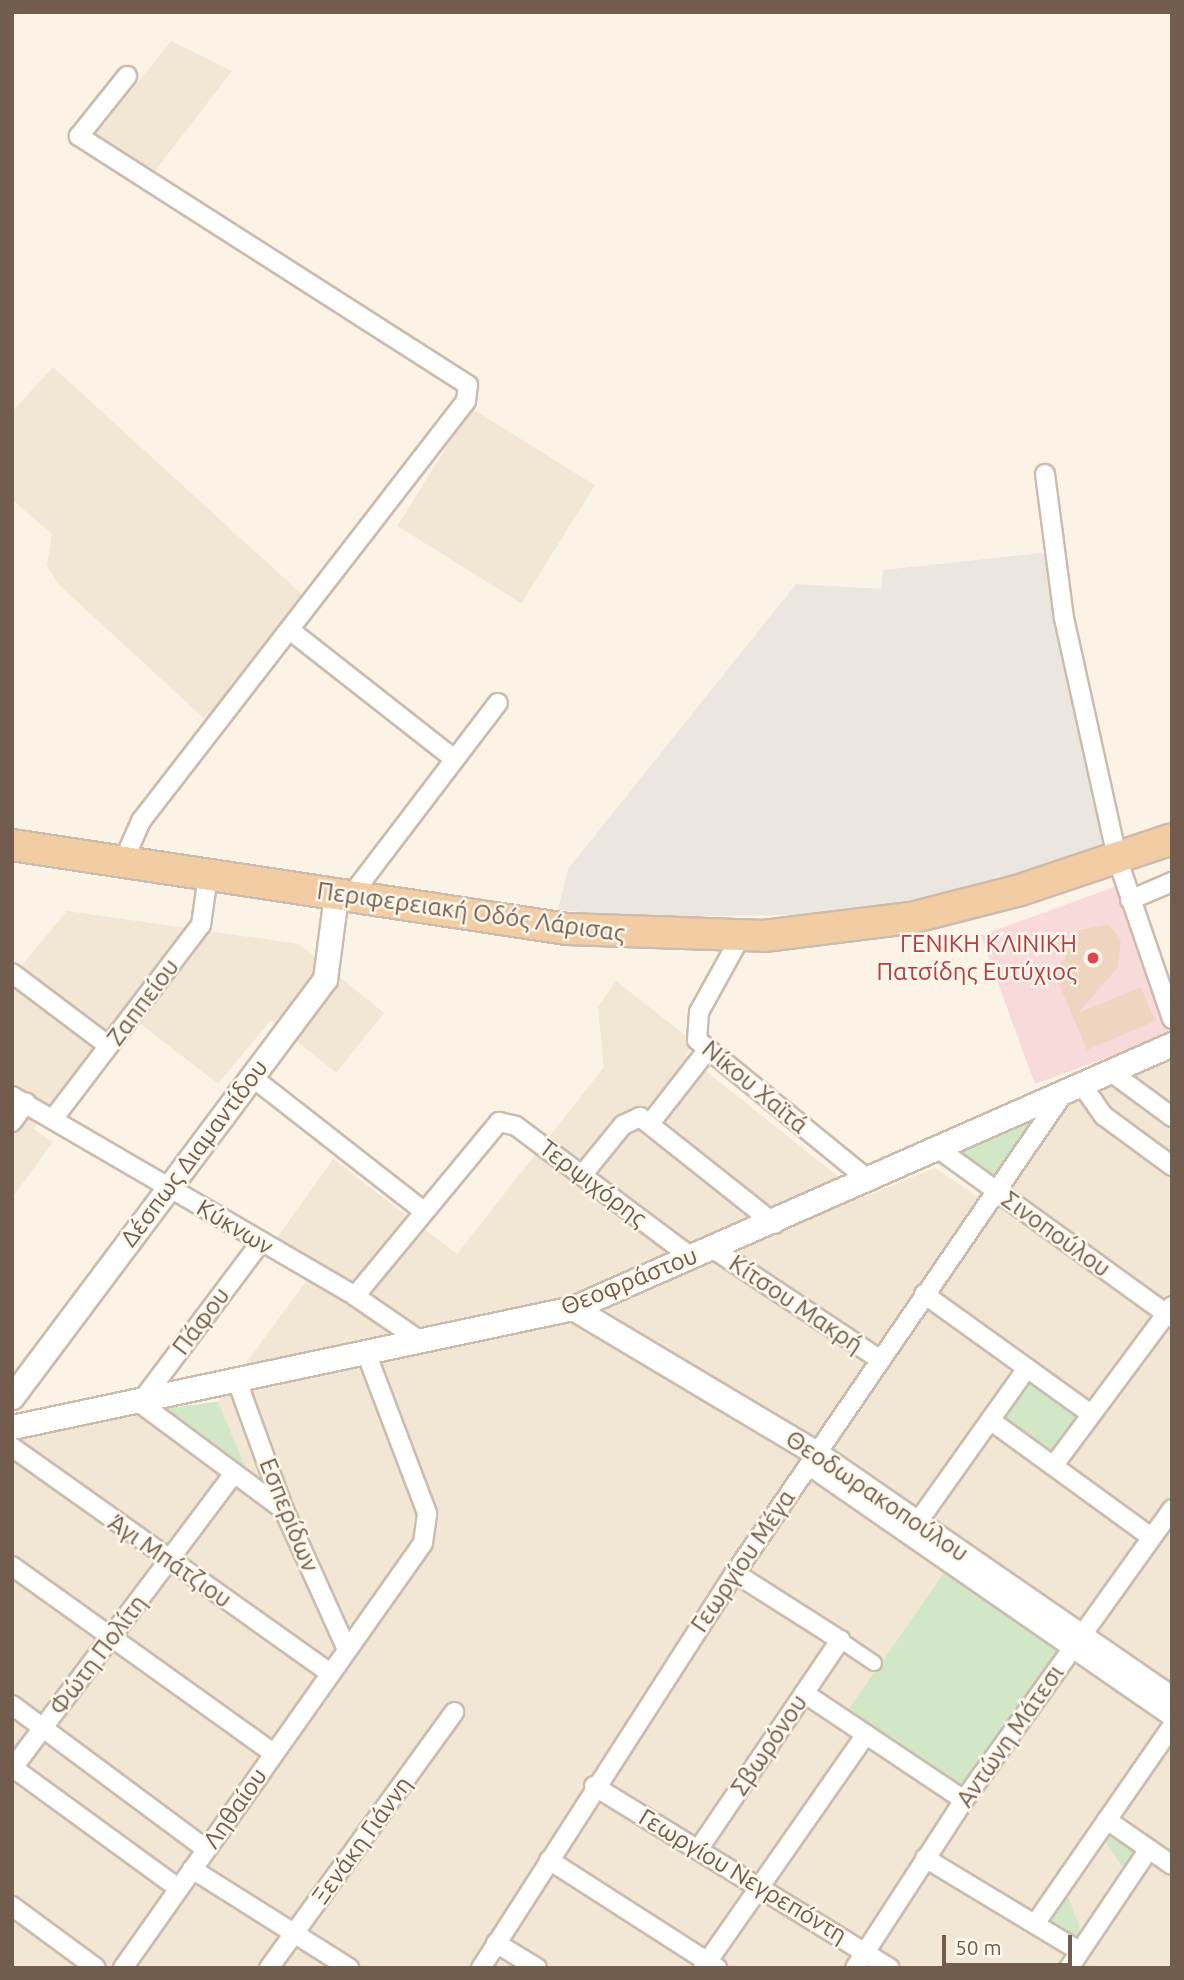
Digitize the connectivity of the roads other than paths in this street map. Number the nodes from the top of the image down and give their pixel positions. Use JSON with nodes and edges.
{"nodes":[{"id":1,"x":127,"y":76,"type":"dead end"},
{"id":2,"x":1045,"y":474,"type":"dead end"},
{"id":3,"x":291,"y":631,"type":"junction"},
{"id":4,"x":498,"y":703,"type":"dead end"},
{"id":5,"x":454,"y":759,"type":"junction"},
{"id":6,"x":1172,"y":838,"type":"edge"},
{"id":7,"x":12,"y":845,"type":"edge"},
{"id":8,"x":1117,"y":858,"type":"junction"},
{"id":9,"x":123,"y":862,"type":"junction"},
{"id":10,"x":208,"y":876,"type":"junction"},
{"id":11,"x":1172,"y":882,"type":"edge"},
{"id":12,"x":343,"y":896,"type":"junction"},
{"id":13,"x":1130,"y":900,"type":"junction"},
{"id":14,"x":741,"y":936,"type":"junction"},
{"id":15,"x":12,"y":972,"type":"edge"},
{"id":16,"x":1172,"y":1019,"type":"edge"},
{"id":17,"x":1172,"y":1044,"type":"edge"},
{"id":18,"x":109,"y":1046,"type":"junction"},
{"id":19,"x":706,"y":1052,"type":"junction"},
{"id":20,"x":1111,"y":1072,"type":"junction"},
{"id":21,"x":252,"y":1077,"type":"junction"},
{"id":22,"x":1072,"y":1090,"type":"junction"},
{"id":23,"x":19,"y":1100,"type":"edge"},
{"id":24,"x":1172,"y":1117,"type":"edge"},
{"id":25,"x":54,"y":1119,"type":"junction"},
{"id":26,"x":652,"y":1121,"type":"junction"},
{"id":27,"x":12,"y":1122,"type":"edge"},
{"id":28,"x":940,"y":1150,"type":"junction"},
{"id":29,"x":1172,"y":1166,"type":"edge"},
{"id":30,"x":583,"y":1174,"type":"junction"},
{"id":31,"x":870,"y":1181,"type":"junction"},
{"id":32,"x":167,"y":1186,"type":"junction"},
{"id":33,"x":997,"y":1191,"type":"junction"},
{"id":34,"x":422,"y":1210,"type":"junction"},
{"id":35,"x":775,"y":1224,"type":"junction"},
{"id":36,"x":260,"y":1243,"type":"junction"},
{"id":37,"x":702,"y":1253,"type":"junction"},
{"id":38,"x":924,"y":1294,"type":"junction"},
{"id":39,"x":355,"y":1296,"type":"junction"},
{"id":40,"x":573,"y":1308,"type":"junction"},
{"id":41,"x":1170,"y":1312,"type":"edge"},
{"id":42,"x":419,"y":1340,"type":"junction"},
{"id":43,"x":366,"y":1352,"type":"junction"},
{"id":44,"x":879,"y":1359,"type":"junction"},
{"id":45,"x":1027,"y":1368,"type":"junction"},
{"id":46,"x":237,"y":1381,"type":"junction"},
{"id":47,"x":12,"y":1397,"type":"edge"},
{"id":48,"x":140,"y":1399,"type":"junction"},
{"id":49,"x":1091,"y":1414,"type":"junction"},
{"id":50,"x":990,"y":1420,"type":"junction"},
{"id":51,"x":12,"y":1427,"type":"edge"},
{"id":52,"x":12,"y":1447,"type":"edge"},
{"id":53,"x":811,"y":1459,"type":"junction"},
{"id":54,"x":1054,"y":1465,"type":"junction"},
{"id":55,"x":234,"y":1473,"type":"junction"},
{"id":56,"x":1172,"y":1509,"type":"edge"},
{"id":57,"x":284,"y":1510,"type":"junction"},
{"id":58,"x":917,"y":1523,"type":"junction"},
{"id":59,"x":1151,"y":1537,"type":"junction"},
{"id":60,"x":168,"y":1562,"type":"junction"},
{"id":61,"x":12,"y":1566,"type":"edge"},
{"id":62,"x":734,"y":1573,"type":"junction"},
{"id":63,"x":111,"y":1637,"type":"junction"},
{"id":64,"x":839,"y":1640,"type":"junction"},
{"id":65,"x":1076,"y":1642,"type":"junction"},
{"id":66,"x":346,"y":1647,"type":"junction"},
{"id":67,"x":874,"y":1663,"type":"dead end"},
{"id":68,"x":329,"y":1672,"type":"junction"},
{"id":69,"x":804,"y":1693,"type":"junction"},
{"id":70,"x":1172,"y":1699,"type":"edge"},
{"id":71,"x":12,"y":1705,"type":"edge"},
{"id":72,"x":454,"y":1712,"type":"dead end"},
{"id":73,"x":1172,"y":1719,"type":"edge"},
{"id":74,"x":1172,"y":1726,"type":"edge"},
{"id":75,"x":44,"y":1727,"type":"junction"},
{"id":76,"x":866,"y":1734,"type":"junction"},
{"id":77,"x":273,"y":1753,"type":"junction"},
{"id":78,"x":13,"y":1768,"type":"edge"},
{"id":79,"x":594,"y":1786,"type":"junction"},
{"id":80,"x":964,"y":1800,"type":"junction"},
{"id":81,"x":1107,"y":1820,"type":"junction"},
{"id":82,"x":206,"y":1849,"type":"junction"},
{"id":83,"x":1149,"y":1849,"type":"junction"},
{"id":84,"x":698,"y":1850,"type":"junction"},
{"id":85,"x":925,"y":1858,"type":"junction"},
{"id":86,"x":549,"y":1860,"type":"junction"},
{"id":87,"x":1172,"y":1865,"type":"edge"},
{"id":88,"x":192,"y":1869,"type":"junction"},
{"id":89,"x":178,"y":1888,"type":"junction"},
{"id":90,"x":758,"y":1888,"type":"junction"},
{"id":91,"x":12,"y":1906,"type":"edge"},
{"id":92,"x":1035,"y":1924,"type":"junction"},
{"id":93,"x":293,"y":1935,"type":"junction"},
{"id":94,"x":496,"y":1943,"type":"junction"},
{"id":95,"x":865,"y":1950,"type":"junction"},
{"id":96,"x":1079,"y":1951,"type":"junction"},
{"id":97,"x":709,"y":1966,"type":"edge"},
{"id":98,"x":96,"y":1968,"type":"edge"},
{"id":99,"x":123,"y":1968,"type":"edge"},
{"id":100,"x":270,"y":1968,"type":"edge"},
{"id":101,"x":349,"y":1968,"type":"edge"},
{"id":102,"x":481,"y":1968,"type":"edge"},
{"id":103,"x":537,"y":1968,"type":"edge"},
{"id":104,"x":855,"y":1968,"type":"edge"},
{"id":105,"x":890,"y":1968,"type":"edge"},
{"id":106,"x":1069,"y":1968,"type":"edge"}],
"edges":[{"from":1,"to":3,"type":"street"},
{"from":2,"to":8,"type":"street"},
{"from":3,"to":5,"type":"street"},
{"from":3,"to":9,"type":"street"},
{"from":4,"to":5,"type":"street"},
{"from":5,"to":12,"type":"street"},
{"from":6,"to":8,"type":"highway","name":"Περιφερειακή Οδός Λάρισας"},
{"from":7,"to":9,"type":"highway","name":"Περιφερειακή Οδός Λάρισας"},
{"from":8,"to":13,"type":"street"},
{"from":8,"to":14,"type":"highway","name":"Περιφερειακή Οδός Λάρισας"},
{"from":9,"to":10,"type":"highway","name":"Περιφερειακή Οδός Λάρισας"},
{"from":10,"to":12,"type":"highway","name":"Περιφερειακή Οδός Λάρισας"},
{"from":10,"to":18,"type":"street","name":"Ζαππείου"},
{"from":11,"to":13,"type":"street"},
{"from":12,"to":14,"type":"highway","name":"Περιφερειακή Οδός Λάρισας"},
{"from":12,"to":21,"type":"street","name":"Δέσπως Διαμαντίδου"},
{"from":13,"to":16,"type":"street"},
{"from":14,"to":19,"type":"street","name":"Νίκου Χαϊτά"},
{"from":15,"to":18,"type":"street"},
{"from":17,"to":20,"type":"street","name":"Θεοφράστου"},
{"from":18,"to":25,"type":"street","name":"Ζαππείου"},
{"from":19,"to":26,"type":"street"},
{"from":19,"to":31,"type":"street","name":"Νίκου Χαϊτά"},
{"from":20,"to":22,"type":"street","name":"Θεοφράστου"},
{"from":20,"to":24,"type":"street"},
{"from":21,"to":32,"type":"street","name":"Δέσπως Διαμαντίδου"},
{"from":21,"to":34,"type":"street"},
{"from":22,"to":28,"type":"street","name":"Θεοφράστου"},
{"from":22,"to":29,"type":"street"},
{"from":22,"to":33,"type":"street","name":"Γεωργίου Μέγα"},
{"from":23,"to":25,"type":"street","name":"Κύκνων"},
{"from":23,"to":27,"type":"street"},
{"from":25,"to":32,"type":"street","name":"Κύκνων"},
{"from":26,"to":30,"type":"street"},
{"from":26,"to":35,"type":"street"},
{"from":28,"to":31,"type":"street","name":"Θεοφράστου"},
{"from":28,"to":33,"type":"street","name":"Σινοπούλου"},
{"from":30,"to":34,"type":"street","name":"Τερψιχόρης"},
{"from":30,"to":37,"type":"street","name":"Τερψιχόρης"},
{"from":31,"to":35,"type":"street","name":"Θεοφράστου"},
{"from":32,"to":36,"type":"street","name":"Κύκνων"},
{"from":32,"to":47,"type":"street","name":"Δέσπως Διαμαντίδου"},
{"from":33,"to":38,"type":"street","name":"Γεωργίου Μέγα"},
{"from":33,"to":41,"type":"street","name":"Σινοπούλου"},
{"from":34,"to":39,"type":"street"},
{"from":35,"to":37,"type":"street","name":"Θεοφράστου"},
{"from":36,"to":39,"type":"street","name":"Κύκνων"},
{"from":36,"to":48,"type":"street","name":"Πάφου"},
{"from":37,"to":40,"type":"street","name":"Θεοφράστου"},
{"from":37,"to":44,"type":"street","name":"Κίτσου Μακρή"},
{"from":38,"to":44,"type":"street","name":"Γεωργίου Μέγα"},
{"from":38,"to":45,"type":"street"},
{"from":39,"to":42,"type":"street","name":"Κύκνων"},
{"from":40,"to":42,"type":"street","name":"Θεοφράστου"},
{"from":40,"to":53,"type":"street","name":"Θεοδωρακοπούλου"},
{"from":41,"to":49,"type":"street"},
{"from":42,"to":43,"type":"street","name":"Θεοφράστου"},
{"from":43,"to":46,"type":"street","name":"Θεοφράστου"},
{"from":43,"to":66,"type":"street","name":"Ληθαίου"},
{"from":44,"to":53,"type":"street","name":"Γεωργίου Μέγα"},
{"from":45,"to":49,"type":"street"},
{"from":45,"to":50,"type":"street"},
{"from":46,"to":48,"type":"street","name":"Θεοφράστου"},
{"from":46,"to":57,"type":"street","name":"Εσπερίδων"},
{"from":48,"to":51,"type":"street","name":"Θεοφράστου"},
{"from":48,"to":55,"type":"street"},
{"from":49,"to":54,"type":"street"},
{"from":50,"to":54,"type":"street"},
{"from":50,"to":58,"type":"street"},
{"from":52,"to":60,"type":"street","name":"Άγι Μπάτζιου"},
{"from":53,"to":58,"type":"street","name":"Θεοδωρακοπούλου"},
{"from":53,"to":62,"type":"street","name":"Γεωργίου Μέγα"},
{"from":53,"to":65,"type":"street"},
{"from":54,"to":59,"type":"street"},
{"from":55,"to":57,"type":"street"},
{"from":55,"to":60,"type":"street","name":"Φώτη Πολίτη"},
{"from":56,"to":59,"type":"street","name":"Αντώνη Μάτεσι"},
{"from":57,"to":66,"type":"street","name":"Εσπερίδων"},
{"from":58,"to":65,"type":"street","name":"Θεοδωρακοπούλου"},
{"from":59,"to":65,"type":"street","name":"Αντώνη Μάτεσι"},
{"from":60,"to":63,"type":"street","name":"Φώτη Πολίτη"},
{"from":60,"to":68,"type":"street","name":"Άγι Μπάτζιου"},
{"from":61,"to":63,"type":"street"},
{"from":62,"to":64,"type":"street"},
{"from":62,"to":79,"type":"street","name":"Γεωργίου Μέγα"},
{"from":63,"to":75,"type":"street","name":"Φώτη Πολίτη"},
{"from":63,"to":77,"type":"street"},
{"from":64,"to":67,"type":"street"},
{"from":64,"to":69,"type":"street","name":"Σβωρόνου"},
{"from":65,"to":70,"type":"street","name":"Θεοδωρακοπούλου"},
{"from":65,"to":73,"type":"street"},
{"from":65,"to":80,"type":"street","name":"Αντώνη Μάτεσι"},
{"from":66,"to":68,"type":"street","name":"Ληθαίου"},
{"from":68,"to":77,"type":"street","name":"Ληθαίου"},
{"from":69,"to":76,"type":"street"},
{"from":69,"to":84,"type":"street","name":"Σβωρόνου"},
{"from":71,"to":75,"type":"street"},
{"from":72,"to":93,"type":"street","name":"Ξενάκη Γιάννη"},
{"from":74,"to":81,"type":"street"},
{"from":75,"to":78,"type":"street","name":"Φώτη Πολίτη"},
{"from":75,"to":82,"type":"street"},
{"from":76,"to":80,"type":"street"},
{"from":76,"to":90,"type":"street"},
{"from":77,"to":82,"type":"street","name":"Ληθαίου"},
{"from":78,"to":89,"type":"street"},
{"from":79,"to":84,"type":"street","name":"Γεωργίου Νεγρεπόντη"},
{"from":79,"to":86,"type":"street","name":"Γεωργίου Μέγα"},
{"from":80,"to":85,"type":"street","name":"Αντώνη Μάτεσι"},
{"from":81,"to":83,"type":"street"},
{"from":81,"to":92,"type":"street"},
{"from":82,"to":88,"type":"street","name":"Ληθαίου"},
{"from":83,"to":87,"type":"street"},
{"from":83,"to":96,"type":"street"},
{"from":84,"to":90,"type":"street","name":"Γεωργίου Νεγρεπόντη"},
{"from":85,"to":92,"type":"street"},
{"from":85,"to":95,"type":"street","name":"Αντώνη Μάτεσι"},
{"from":86,"to":94,"type":"street","name":"Γεωργίου Μέγα"},
{"from":86,"to":97,"type":"street"},
{"from":88,"to":89,"type":"street","name":"Ληθαίου"},
{"from":88,"to":93,"type":"street"},
{"from":89,"to":99,"type":"street","name":"Ληθαίου"},
{"from":90,"to":95,"type":"street","name":"Γεωργίου Νεγρεπόντη"},
{"from":90,"to":97,"type":"street"},
{"from":91,"to":98,"type":"street"},
{"from":92,"to":96,"type":"street"},
{"from":93,"to":100,"type":"street","name":"Ξενάκη Γιάννη"},
{"from":93,"to":101,"type":"street"},
{"from":94,"to":102,"type":"street","name":"Γεωργίου Μέγα"},
{"from":94,"to":103,"type":"street"},
{"from":95,"to":104,"type":"street","name":"Αντώνη Μάτεσι"},
{"from":95,"to":105,"type":"street","name":"Γεωργίου Νεγρεπόντη"},
{"from":96,"to":106,"type":"street"}]}
